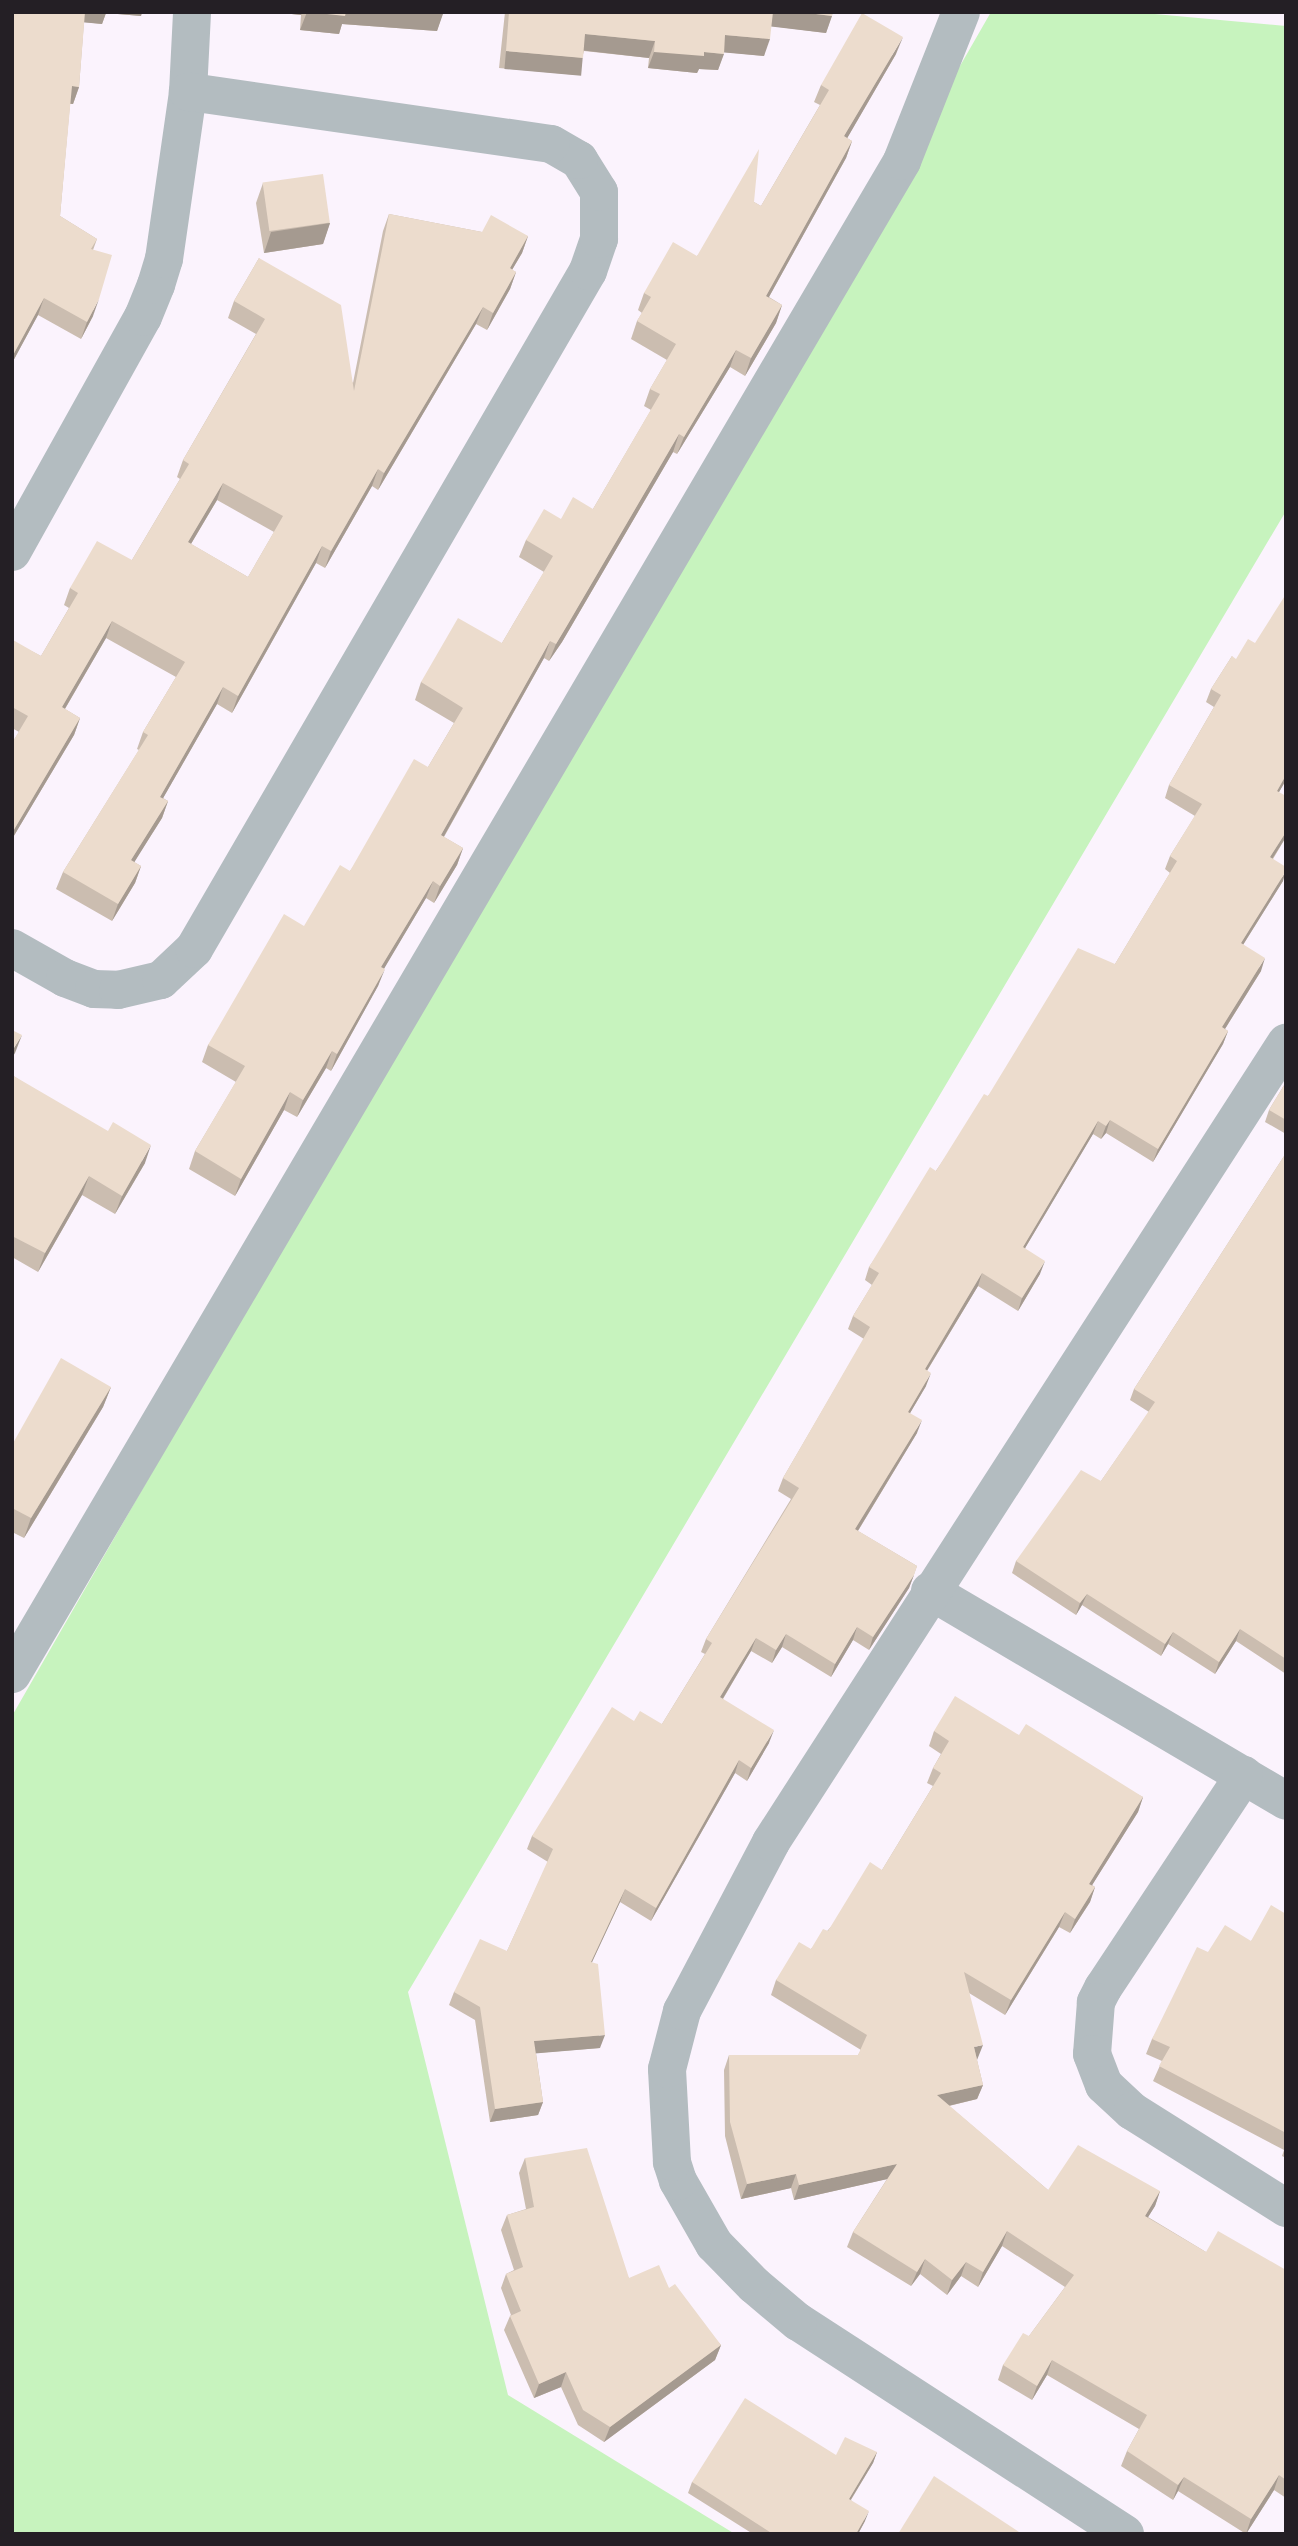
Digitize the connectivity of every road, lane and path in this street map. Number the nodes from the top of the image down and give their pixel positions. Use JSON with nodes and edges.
{"nodes":[{"id":1,"x":192,"y":12,"type":"edge"},
{"id":2,"x":961,"y":12,"type":"edge"},
{"id":3,"x":188,"y":92,"type":"junction"},
{"id":4,"x":12,"y":552,"type":"edge"},
{"id":5,"x":12,"y":948,"type":"edge"},
{"id":6,"x":1286,"y":1043,"type":"edge"},
{"id":7,"x":930,"y":1591,"type":"junction"},
{"id":8,"x":12,"y":1674,"type":"edge"},
{"id":9,"x":1244,"y":1775,"type":"junction"},
{"id":10,"x":1286,"y":1801,"type":"edge"},
{"id":11,"x":1286,"y":2208,"type":"edge"},
{"id":12,"x":1125,"y":2534,"type":"edge"}],
"edges":[{"from":1,"to":3,"type":"street"},
{"from":2,"to":8,"type":"street"},
{"from":3,"to":4,"type":"street"},
{"from":3,"to":5,"type":"street"},
{"from":6,"to":7,"type":"street"},
{"from":7,"to":9,"type":"street"},
{"from":7,"to":12,"type":"street"},
{"from":9,"to":10,"type":"street"},
{"from":9,"to":11,"type":"street"}]}
